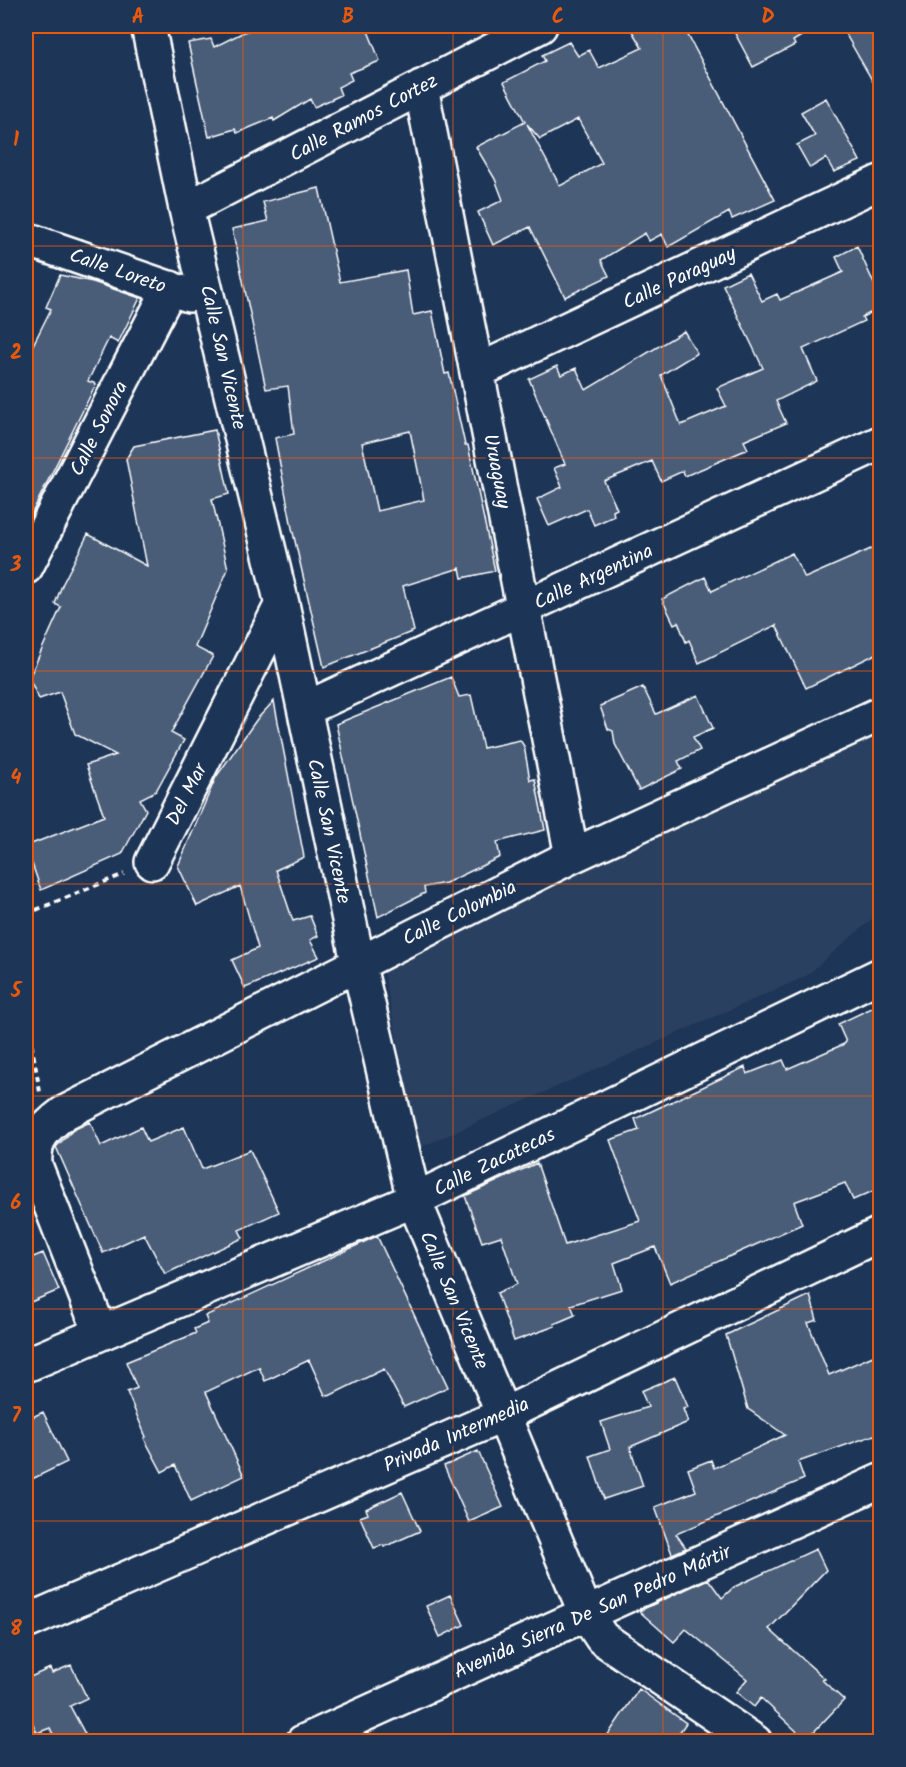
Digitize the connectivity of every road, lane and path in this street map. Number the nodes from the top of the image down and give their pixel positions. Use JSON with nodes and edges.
{"nodes":[{"id":1,"x":151,"y":26,"type":"edge"},
{"id":2,"x":540,"y":26,"type":"edge"},
{"id":3,"x":421,"y":87,"type":"junction"},
{"id":4,"x":880,"y":182,"type":"edge"},
{"id":5,"x":186,"y":209,"type":"junction"},
{"id":6,"x":26,"y":239,"type":"edge"},
{"id":7,"x":170,"y":288,"type":"junction"},
{"id":8,"x":211,"y":302,"type":"junction"},
{"id":9,"x":478,"y":371,"type":"junction"},
{"id":10,"x":880,"y":443,"type":"edge"},
{"id":11,"x":26,"y":567,"type":"edge"},
{"id":12,"x":282,"y":604,"type":"junction"},
{"id":13,"x":525,"y":607,"type":"junction"},
{"id":14,"x":305,"y":709,"type":"junction"},
{"id":15,"x":880,"y":714,"type":"edge"},
{"id":16,"x":572,"y":856,"type":"junction"},
{"id":17,"x":152,"y":862,"type":"joint"},
{"id":18,"x":26,"y":914,"type":"edge"},
{"id":19,"x":358,"y":962,"type":"junction"},
{"id":20,"x":880,"y":975,"type":"edge"},
{"id":21,"x":26,"y":1013,"type":"edge"},
{"id":22,"x":47,"y":1126,"type":"junction"},
{"id":23,"x":414,"y":1200,"type":"junction"},
{"id":24,"x":880,"y":1234,"type":"edge"},
{"id":25,"x":100,"y":1332,"type":"junction"},
{"id":26,"x":26,"y":1365,"type":"edge"},
{"id":27,"x":503,"y":1415,"type":"junction"},
{"id":28,"x":880,"y":1481,"type":"edge"},
{"id":29,"x":586,"y":1614,"type":"junction"},
{"id":30,"x":26,"y":1622,"type":"edge"},
{"id":31,"x":303,"y":1742,"type":"edge"},
{"id":32,"x":755,"y":1742,"type":"edge"}],
"edges":[{"from":1,"to":5,"type":"street","name":"Calle San Vicente"},
{"from":2,"to":3,"type":"street","name":"Calle Ramos Cortez"},
{"from":3,"to":5,"type":"street","name":"Calle Ramos Cortez"},
{"from":3,"to":9,"type":"street","name":"Uruaguay"},
{"from":4,"to":9,"type":"street","name":"Calle Paraguay"},
{"from":5,"to":8,"type":"street","name":"Calle San Vicente"},
{"from":6,"to":7,"type":"street","name":"Calle Loreto"},
{"from":7,"to":8,"type":"street","name":"Calle Loreto"},
{"from":7,"to":11,"type":"street","name":"Calle Sonora"},
{"from":8,"to":12,"type":"street","name":"Calle San Vicente"},
{"from":9,"to":13,"type":"street","name":"Uruaguay"},
{"from":10,"to":13,"type":"street","name":"Calle Argentina"},
{"from":12,"to":14,"type":"street","name":"Calle San Vicente"},
{"from":12,"to":17,"type":"street","name":"Del Mar"},
{"from":13,"to":14,"type":"street","name":"Calle Argentina"},
{"from":13,"to":16,"type":"street","name":"Uruaguay"},
{"from":14,"to":19,"type":"street","name":"Calle San Vicente"},
{"from":15,"to":16,"type":"street","name":"Calle Colombia"},
{"from":16,"to":19,"type":"street","name":"Calle Colombia"},
{"from":17,"to":18,"type":"path"},
{"from":19,"to":22,"type":"street","name":"Calle Colombia"},
{"from":19,"to":23,"type":"street","name":"Calle San Vicente"},
{"from":20,"to":23,"type":"street","name":"Calle Zacatecas"},
{"from":21,"to":22,"type":"path"},
{"from":22,"to":25,"type":"street"},
{"from":23,"to":25,"type":"street","name":"Calle Zacatecas"},
{"from":23,"to":27,"type":"street","name":"Calle San Vicente"},
{"from":24,"to":27,"type":"street","name":"Privada Intermedia"},
{"from":25,"to":26,"type":"street","name":"Calle Zacatecas"},
{"from":27,"to":29,"type":"street","name":"Calle San Vicente"},
{"from":27,"to":30,"type":"street","name":"Privada Intermedia"},
{"from":28,"to":29,"type":"street","name":"Avenida Sierra De San Pedro Mártir"},
{"from":29,"to":31,"type":"street","name":"Avenida Sierra De San Pedro Mártir"},
{"from":29,"to":32,"type":"street","name":"Calle San Vicente"}]}
